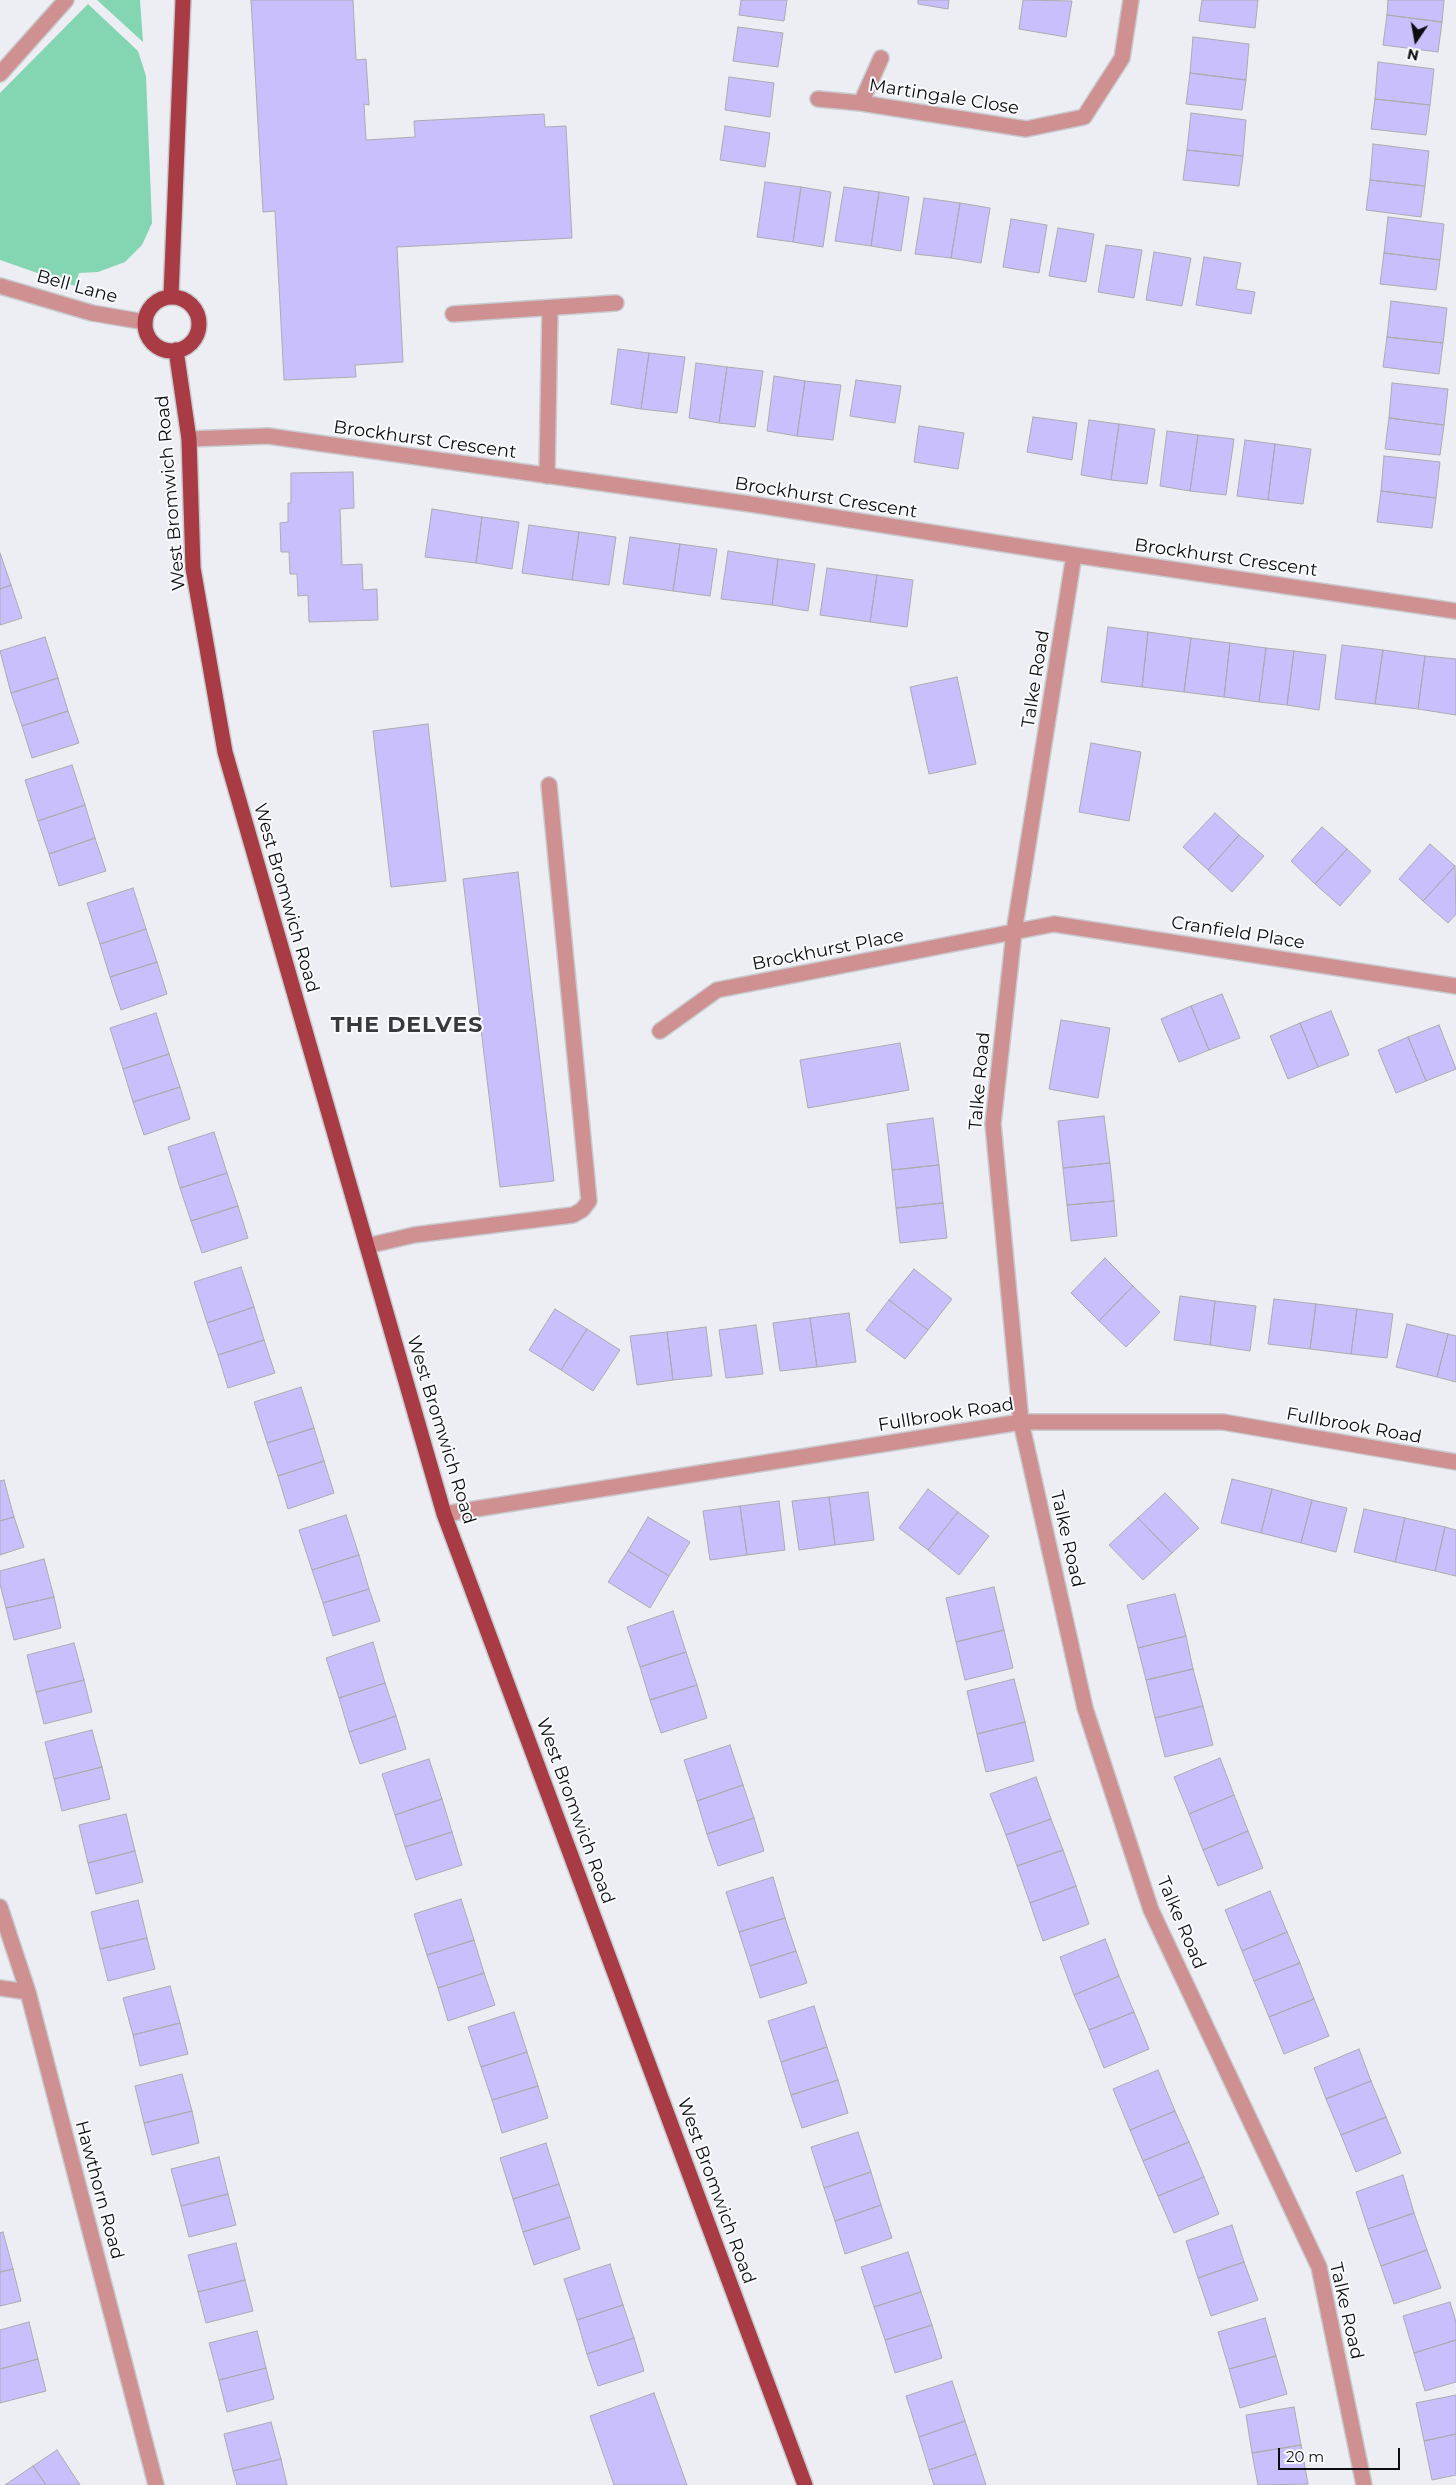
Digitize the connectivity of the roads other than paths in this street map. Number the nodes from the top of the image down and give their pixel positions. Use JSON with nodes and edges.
{"nodes":[{"id":1,"x":66,"y":0,"type":"edge"},
{"id":2,"x":184,"y":0,"type":"edge"},
{"id":3,"x":1131,"y":0,"type":"edge"},
{"id":4,"x":881,"y":58,"type":"dead end"},
{"id":5,"x":1,"y":74,"type":"edge"},
{"id":6,"x":818,"y":99,"type":"dead end"},
{"id":7,"x":861,"y":103,"type":"junction"},
{"id":8,"x":0,"y":286,"type":"edge"},
{"id":9,"x":171,"y":296,"type":"junction"},
{"id":10,"x":616,"y":303,"type":"dead end"},
{"id":11,"x":550,"y":308,"type":"junction"},
{"id":12,"x":453,"y":314,"type":"dead end"},
{"id":13,"x":145,"y":322,"type":"junction"},
{"id":14,"x":176,"y":350,"type":"junction"},
{"id":15,"x":189,"y":439,"type":"junction"},
{"id":16,"x":546,"y":476,"type":"junction"},
{"id":17,"x":1074,"y":555,"type":"junction"},
{"id":18,"x":1456,"y":610,"type":"edge"},
{"id":19,"x":549,"y":785,"type":"dead end"},
{"id":20,"x":1014,"y":932,"type":"junction"},
{"id":21,"x":1456,"y":986,"type":"edge"},
{"id":22,"x":660,"y":1031,"type":"dead end"},
{"id":23,"x":367,"y":1246,"type":"junction"},
{"id":24,"x":1022,"y":1422,"type":"junction"},
{"id":25,"x":1456,"y":1462,"type":"edge"},
{"id":26,"x":444,"y":1514,"type":"junction"},
{"id":27,"x":0,"y":1907,"type":"edge"},
{"id":28,"x":0,"y":1988,"type":"edge"},
{"id":29,"x":28,"y":1992,"type":"junction"},
{"id":30,"x":156,"y":2485,"type":"edge"},
{"id":31,"x":805,"y":2485,"type":"edge"},
{"id":32,"x":1364,"y":2485,"type":"edge"}],
"edges":[{"from":1,"to":5,"type":"street"},
{"from":2,"to":9,"type":"main road"},
{"from":3,"to":7,"type":"street","name":"Martingale Close"},
{"from":4,"to":7,"type":"street"},
{"from":6,"to":7,"type":"street","name":"Martingale Close"},
{"from":8,"to":13,"type":"street","name":"Bell Lane"},
{"from":9,"to":13,"type":"main road"},
{"from":9,"to":14,"type":"main road"},
{"from":10,"to":11,"type":"street"},
{"from":11,"to":12,"type":"street"},
{"from":11,"to":16,"type":"street"},
{"from":13,"to":14,"type":"main road"},
{"from":14,"to":15,"type":"main road","name":"West Bromwich Road"},
{"from":15,"to":16,"type":"street","name":"Brockhurst Crescent"},
{"from":15,"to":23,"type":"main road","name":"West Bromwich Road"},
{"from":16,"to":17,"type":"street","name":"Brockhurst Crescent"},
{"from":17,"to":18,"type":"street","name":"Brockhurst Crescent"},
{"from":17,"to":20,"type":"street","name":"Talke Road"},
{"from":19,"to":23,"type":"street"},
{"from":20,"to":21,"type":"street","name":"Cranfield Place"},
{"from":20,"to":22,"type":"street","name":"Brockhurst Place"},
{"from":20,"to":24,"type":"street","name":"Talke Road"},
{"from":23,"to":26,"type":"main road","name":"West Bromwich Road"},
{"from":24,"to":25,"type":"street","name":"Fullbrook Road"},
{"from":24,"to":26,"type":"street","name":"Fullbrook Road"},
{"from":24,"to":32,"type":"street","name":"Talke Road"},
{"from":26,"to":31,"type":"main road","name":"West Bromwich Road"},
{"from":27,"to":29,"type":"street","name":"Hawthorn Road"},
{"from":28,"to":29,"type":"street"},
{"from":29,"to":30,"type":"street","name":"Hawthorn Road"}]}
